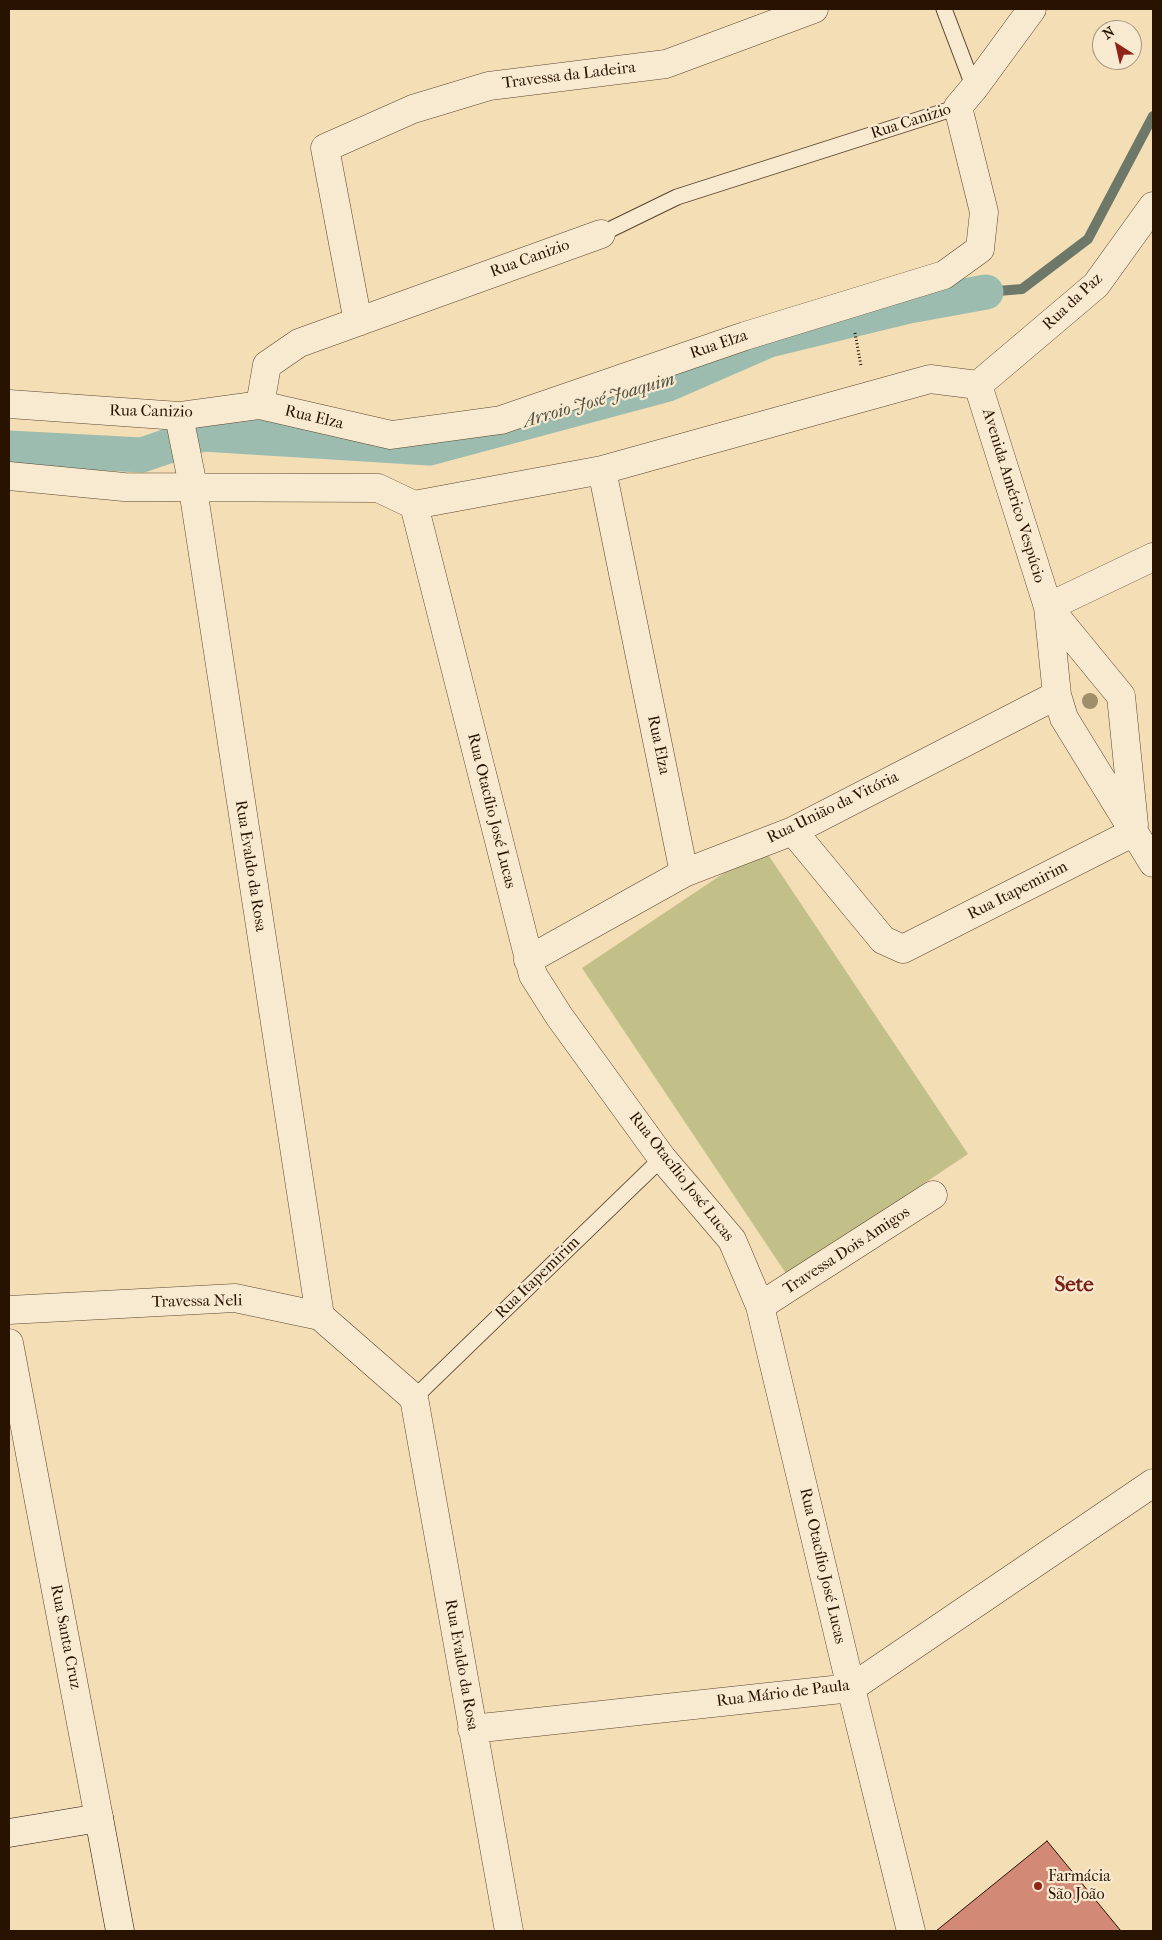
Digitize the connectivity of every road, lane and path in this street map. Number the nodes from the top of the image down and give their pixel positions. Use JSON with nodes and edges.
{"nodes":[{"id":1,"x":814,"y":9,"type":"edge"},
{"id":2,"x":944,"y":9,"type":"edge"},
{"id":3,"x":1032,"y":9,"type":"edge"},
{"id":4,"x":966,"y":98,"type":"junction"},
{"id":5,"x":1153,"y":206,"type":"edge"},
{"id":6,"x":601,"y":234,"type":"joint"},
{"id":7,"x":358,"y":322,"type":"junction"},
{"id":8,"x":853,"y":326,"type":"dead end"},
{"id":9,"x":861,"y":364,"type":"dead end"},
{"id":10,"x":978,"y":385,"type":"junction"},
{"id":11,"x":9,"y":404,"type":"edge"},
{"id":12,"x":260,"y":405,"type":"junction"},
{"id":13,"x":179,"y":420,"type":"junction"},
{"id":14,"x":602,"y":470,"type":"junction"},
{"id":15,"x":9,"y":476,"type":"edge"},
{"id":16,"x":191,"y":481,"type":"junction"},
{"id":17,"x":414,"y":505,"type":"junction"},
{"id":18,"x":1153,"y":557,"type":"edge"},
{"id":19,"x":1048,"y":607,"type":"junction"},
{"id":20,"x":1057,"y":695,"type":"junction"},
{"id":21,"x":793,"y":831,"type":"junction"},
{"id":22,"x":1134,"y":832,"type":"junction"},
{"id":23,"x":1153,"y":863,"type":"edge"},
{"id":24,"x":684,"y":873,"type":"junction"},
{"id":25,"x":528,"y":960,"type":"junction"},
{"id":26,"x":662,"y":1158,"type":"junction"},
{"id":27,"x":933,"y":1195,"type":"dead end"},
{"id":28,"x":760,"y":1306,"type":"junction"},
{"id":29,"x":9,"y":1310,"type":"edge"},
{"id":30,"x":320,"y":1316,"type":"junction"},
{"id":31,"x":9,"y":1343,"type":"edge"},
{"id":32,"x":414,"y":1398,"type":"junction"},
{"id":33,"x":1153,"y":1483,"type":"edge"},
{"id":34,"x":851,"y":1688,"type":"junction"},
{"id":35,"x":472,"y":1729,"type":"junction"},
{"id":36,"x":99,"y":1818,"type":"junction"},
{"id":37,"x":9,"y":1833,"type":"edge"},
{"id":38,"x":120,"y":1931,"type":"edge"},
{"id":39,"x":509,"y":1931,"type":"edge"},
{"id":40,"x":911,"y":1931,"type":"edge"}],
"edges":[{"from":1,"to":7,"type":"street","name":"Travessa da Ladeira"},
{"from":2,"to":4,"type":"lane"},
{"from":3,"to":4,"type":"street"},
{"from":4,"to":6,"type":"lane","name":"Rua Canizio"},
{"from":4,"to":12,"type":"street","name":"Rua Elza"},
{"from":5,"to":10,"type":"street","name":"Rua da Paz"},
{"from":6,"to":7,"type":"street","name":"Rua Canizio"},
{"from":7,"to":12,"type":"street","name":"Rua Canizio"},
{"from":8,"to":9,"type":"path"},
{"from":10,"to":14,"type":"street"},
{"from":10,"to":19,"type":"street","name":"Avenida Américo Vespúcio"},
{"from":11,"to":13,"type":"street","name":"Rua Canizio"},
{"from":12,"to":13,"type":"street","name":"Rua Canizio"},
{"from":13,"to":16,"type":"street","name":"Rua Evaldo da Rosa"},
{"from":14,"to":17,"type":"street"},
{"from":14,"to":24,"type":"street","name":"Rua Elza"},
{"from":15,"to":16,"type":"street"},
{"from":16,"to":17,"type":"street"},
{"from":16,"to":30,"type":"street","name":"Rua Evaldo da Rosa"},
{"from":17,"to":25,"type":"street","name":"Rua Otacílio José Lucas"},
{"from":18,"to":19,"type":"street"},
{"from":19,"to":20,"type":"street","name":"Avenida Américo Vespúcio"},
{"from":19,"to":22,"type":"street","name":"Avenida Américo Vespúcio"},
{"from":20,"to":21,"type":"street","name":"Rua União da Vitória"},
{"from":20,"to":22,"type":"street","name":"Avenida Américo Vespúcio"},
{"from":21,"to":22,"type":"street","name":"Rua Itapemirim"},
{"from":21,"to":24,"type":"street","name":"Rua União da Vitória"},
{"from":22,"to":23,"type":"street","name":"Avenida Américo Vespúcio"},
{"from":24,"to":25,"type":"street","name":"Rua União da Vitória"},
{"from":25,"to":26,"type":"street","name":"Rua Otacílio José Lucas"},
{"from":26,"to":28,"type":"street","name":"Rua Otacílio José Lucas"},
{"from":26,"to":32,"type":"lane","name":"Rua Itapemirim"},
{"from":27,"to":28,"type":"street","name":"Travessa Dois Amigos"},
{"from":28,"to":34,"type":"street","name":"Rua Otacílio José Lucas"},
{"from":29,"to":30,"type":"street","name":"Travessa Neli"},
{"from":30,"to":32,"type":"street","name":"Travessa Neli"},
{"from":31,"to":36,"type":"street","name":"Rua Santa Cruz"},
{"from":32,"to":35,"type":"street","name":"Rua Evaldo da Rosa"},
{"from":33,"to":34,"type":"street","name":"Rua Mário de Paula"},
{"from":34,"to":35,"type":"street","name":"Rua Mário de Paula"},
{"from":34,"to":40,"type":"street","name":"Rua Otacílio José Lucas"},
{"from":35,"to":39,"type":"street","name":"Rua Evaldo da Rosa"},
{"from":36,"to":37,"type":"street"},
{"from":36,"to":38,"type":"street","name":"Rua Santa Cruz"}]}
